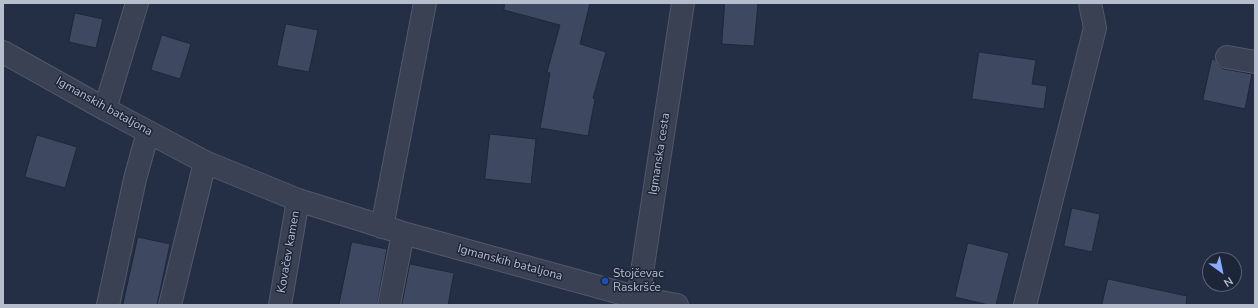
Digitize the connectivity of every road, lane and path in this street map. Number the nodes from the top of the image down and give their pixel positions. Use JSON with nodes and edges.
{"nodes":[{"id":1,"x":137,"y":3,"type":"edge"},
{"id":2,"x":425,"y":3,"type":"edge"},
{"id":3,"x":683,"y":3,"type":"edge"},
{"id":4,"x":1090,"y":3,"type":"edge"},
{"id":5,"x":3,"y":52,"type":"edge"},
{"id":6,"x":1227,"y":57,"type":"dead end"},
{"id":7,"x":1255,"y":62,"type":"edge"},
{"id":8,"x":105,"y":109,"type":"junction"},
{"id":9,"x":148,"y":132,"type":"junction"},
{"id":10,"x":205,"y":162,"type":"junction"},
{"id":11,"x":298,"y":200,"type":"junction"},
{"id":12,"x":382,"y":227,"type":"junction"},
{"id":13,"x":403,"y":233,"type":"junction"},
{"id":14,"x":638,"y":301,"type":"edge"},
{"id":15,"x":108,"y":305,"type":"edge"},
{"id":16,"x":170,"y":305,"type":"edge"},
{"id":17,"x":280,"y":305,"type":"edge"},
{"id":18,"x":390,"y":305,"type":"edge"},
{"id":19,"x":677,"y":305,"type":"edge"},
{"id":20,"x":1025,"y":305,"type":"edge"}],
"edges":[{"from":1,"to":8,"type":"street"},
{"from":2,"to":12,"type":"street"},
{"from":3,"to":14,"type":"street","name":"Igmanska cesta"},
{"from":4,"to":20,"type":"street"},
{"from":5,"to":8,"type":"street","name":"Igmanskih bataljona"},
{"from":6,"to":7,"type":"street"},
{"from":8,"to":9,"type":"street","name":"Igmanskih bataljona"},
{"from":9,"to":10,"type":"street","name":"Igmanskih bataljona"},
{"from":9,"to":15,"type":"street"},
{"from":10,"to":11,"type":"street","name":"Igmanskih bataljona"},
{"from":10,"to":16,"type":"street"},
{"from":11,"to":12,"type":"street","name":"Igmanskih bataljona"},
{"from":11,"to":17,"type":"street","name":"Kovačev kamen"},
{"from":12,"to":13,"type":"street","name":"Igmanskih bataljona"},
{"from":13,"to":14,"type":"street","name":"Igmanskih bataljona"},
{"from":13,"to":18,"type":"street"},
{"from":14,"to":19,"type":"street","name":"Igmanskih bataljona"}]}
